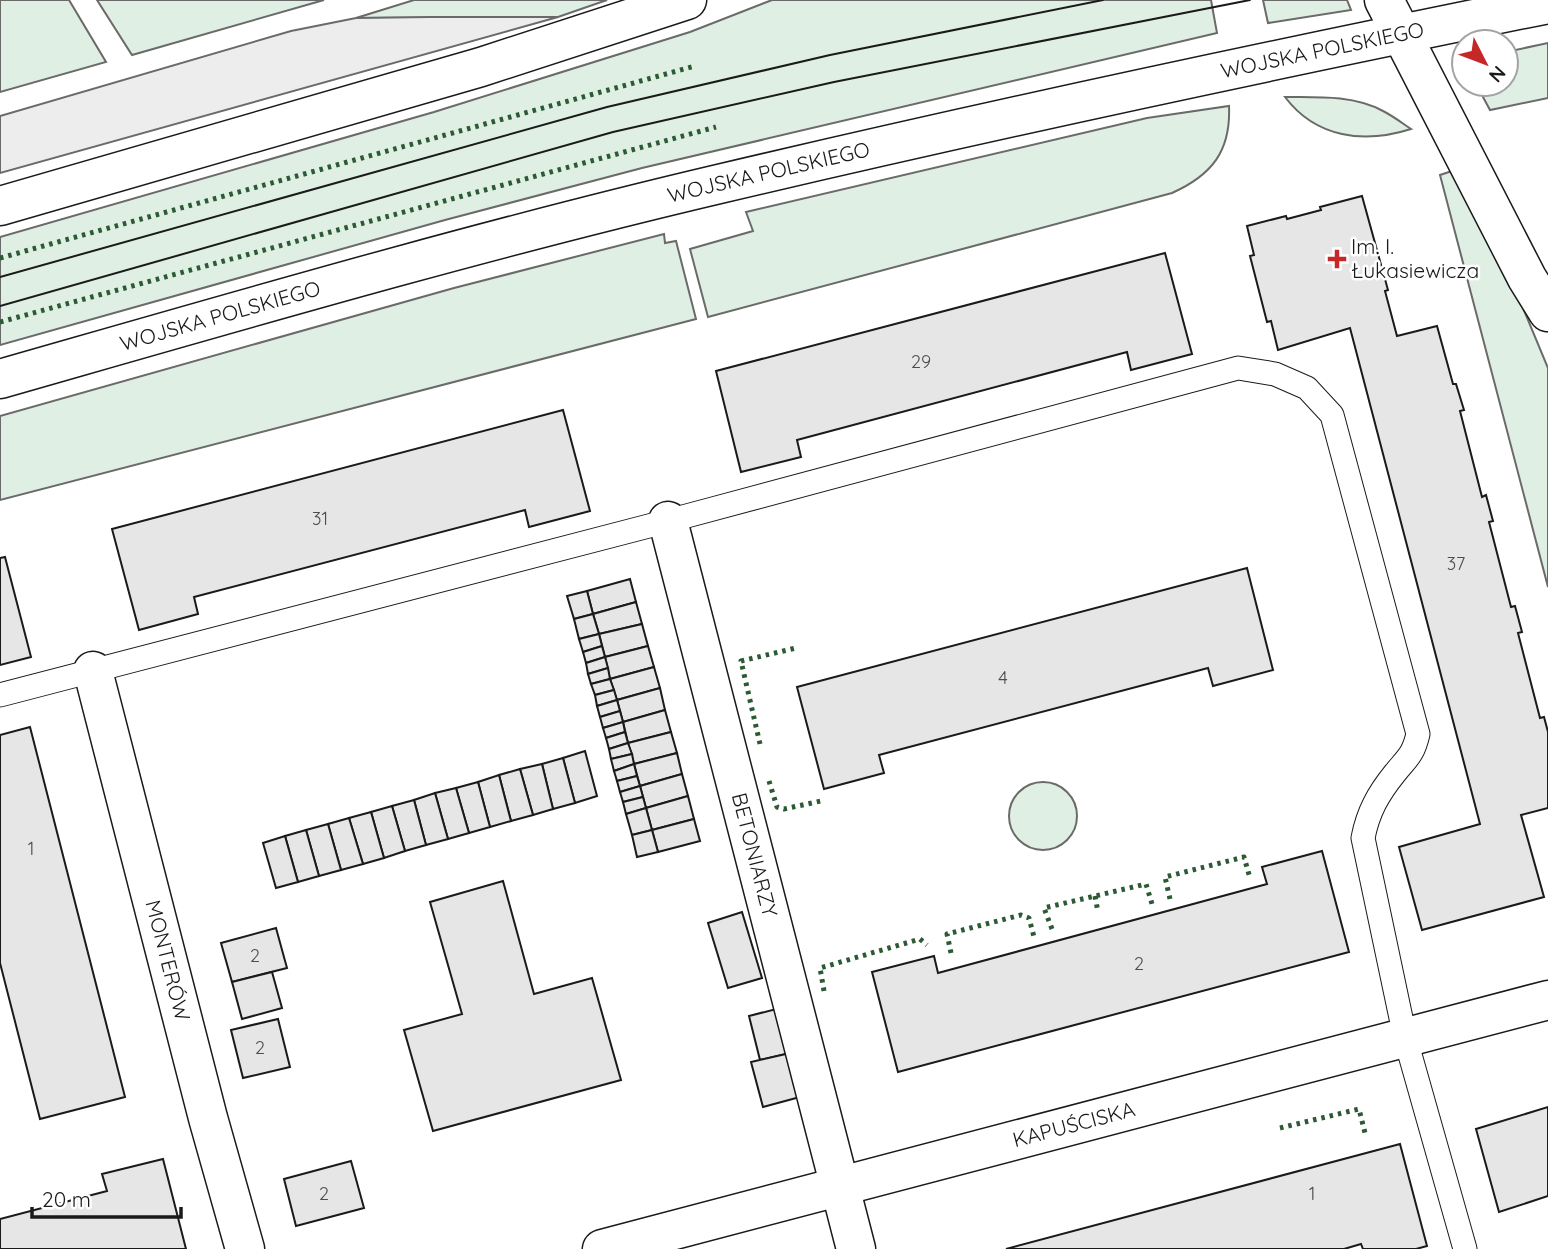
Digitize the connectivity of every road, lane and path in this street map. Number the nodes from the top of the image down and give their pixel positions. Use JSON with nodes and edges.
{"nodes":[{"id":1,"x":687,"y":0,"type":"edge"},
{"id":2,"x":1384,"y":0,"type":"edge"},
{"id":3,"x":1548,"y":4,"type":"edge"},
{"id":4,"x":1401,"y":34,"type":"junction"},
{"id":5,"x":0,"y":206,"type":"edge"},
{"id":6,"x":1548,"y":312,"type":"edge"},
{"id":7,"x":0,"y":379,"type":"edge"},
{"id":8,"x":668,"y":521,"type":"junction"},
{"id":9,"x":93,"y":671,"type":"junction"},
{"id":10,"x":0,"y":695,"type":"edge"},
{"id":11,"x":1548,"y":1000,"type":"edge"},
{"id":12,"x":1405,"y":1037,"type":"junction"},
{"id":13,"x":840,"y":1188,"type":"junction"},
{"id":14,"x":245,"y":1249,"type":"edge"},
{"id":15,"x":602,"y":1249,"type":"edge"},
{"id":16,"x":856,"y":1249,"type":"edge"},
{"id":17,"x":1465,"y":1249,"type":"edge"}],
"edges":[{"from":1,"to":5,"type":"street"},
{"from":2,"to":4,"type":"street"},
{"from":3,"to":4,"type":"street","name":"WOJSKA POLSKIEGO"},
{"from":4,"to":6,"type":"street"},
{"from":4,"to":7,"type":"street","name":"WOJSKA POLSKIEGO"},
{"from":8,"to":9,"type":"lane"},
{"from":8,"to":12,"type":"lane"},
{"from":8,"to":13,"type":"street","name":"BETONIARZY"},
{"from":9,"to":10,"type":"lane"},
{"from":9,"to":14,"type":"street","name":"MONTERÓW"},
{"from":11,"to":12,"type":"street","name":"KAPUŚCISKA"},
{"from":12,"to":13,"type":"street","name":"KAPUŚCISKA"},
{"from":12,"to":17,"type":"lane"},
{"from":13,"to":15,"type":"street","name":"KAPUŚCISKA"},
{"from":13,"to":16,"type":"street","name":"BETONIARZY"}]}
